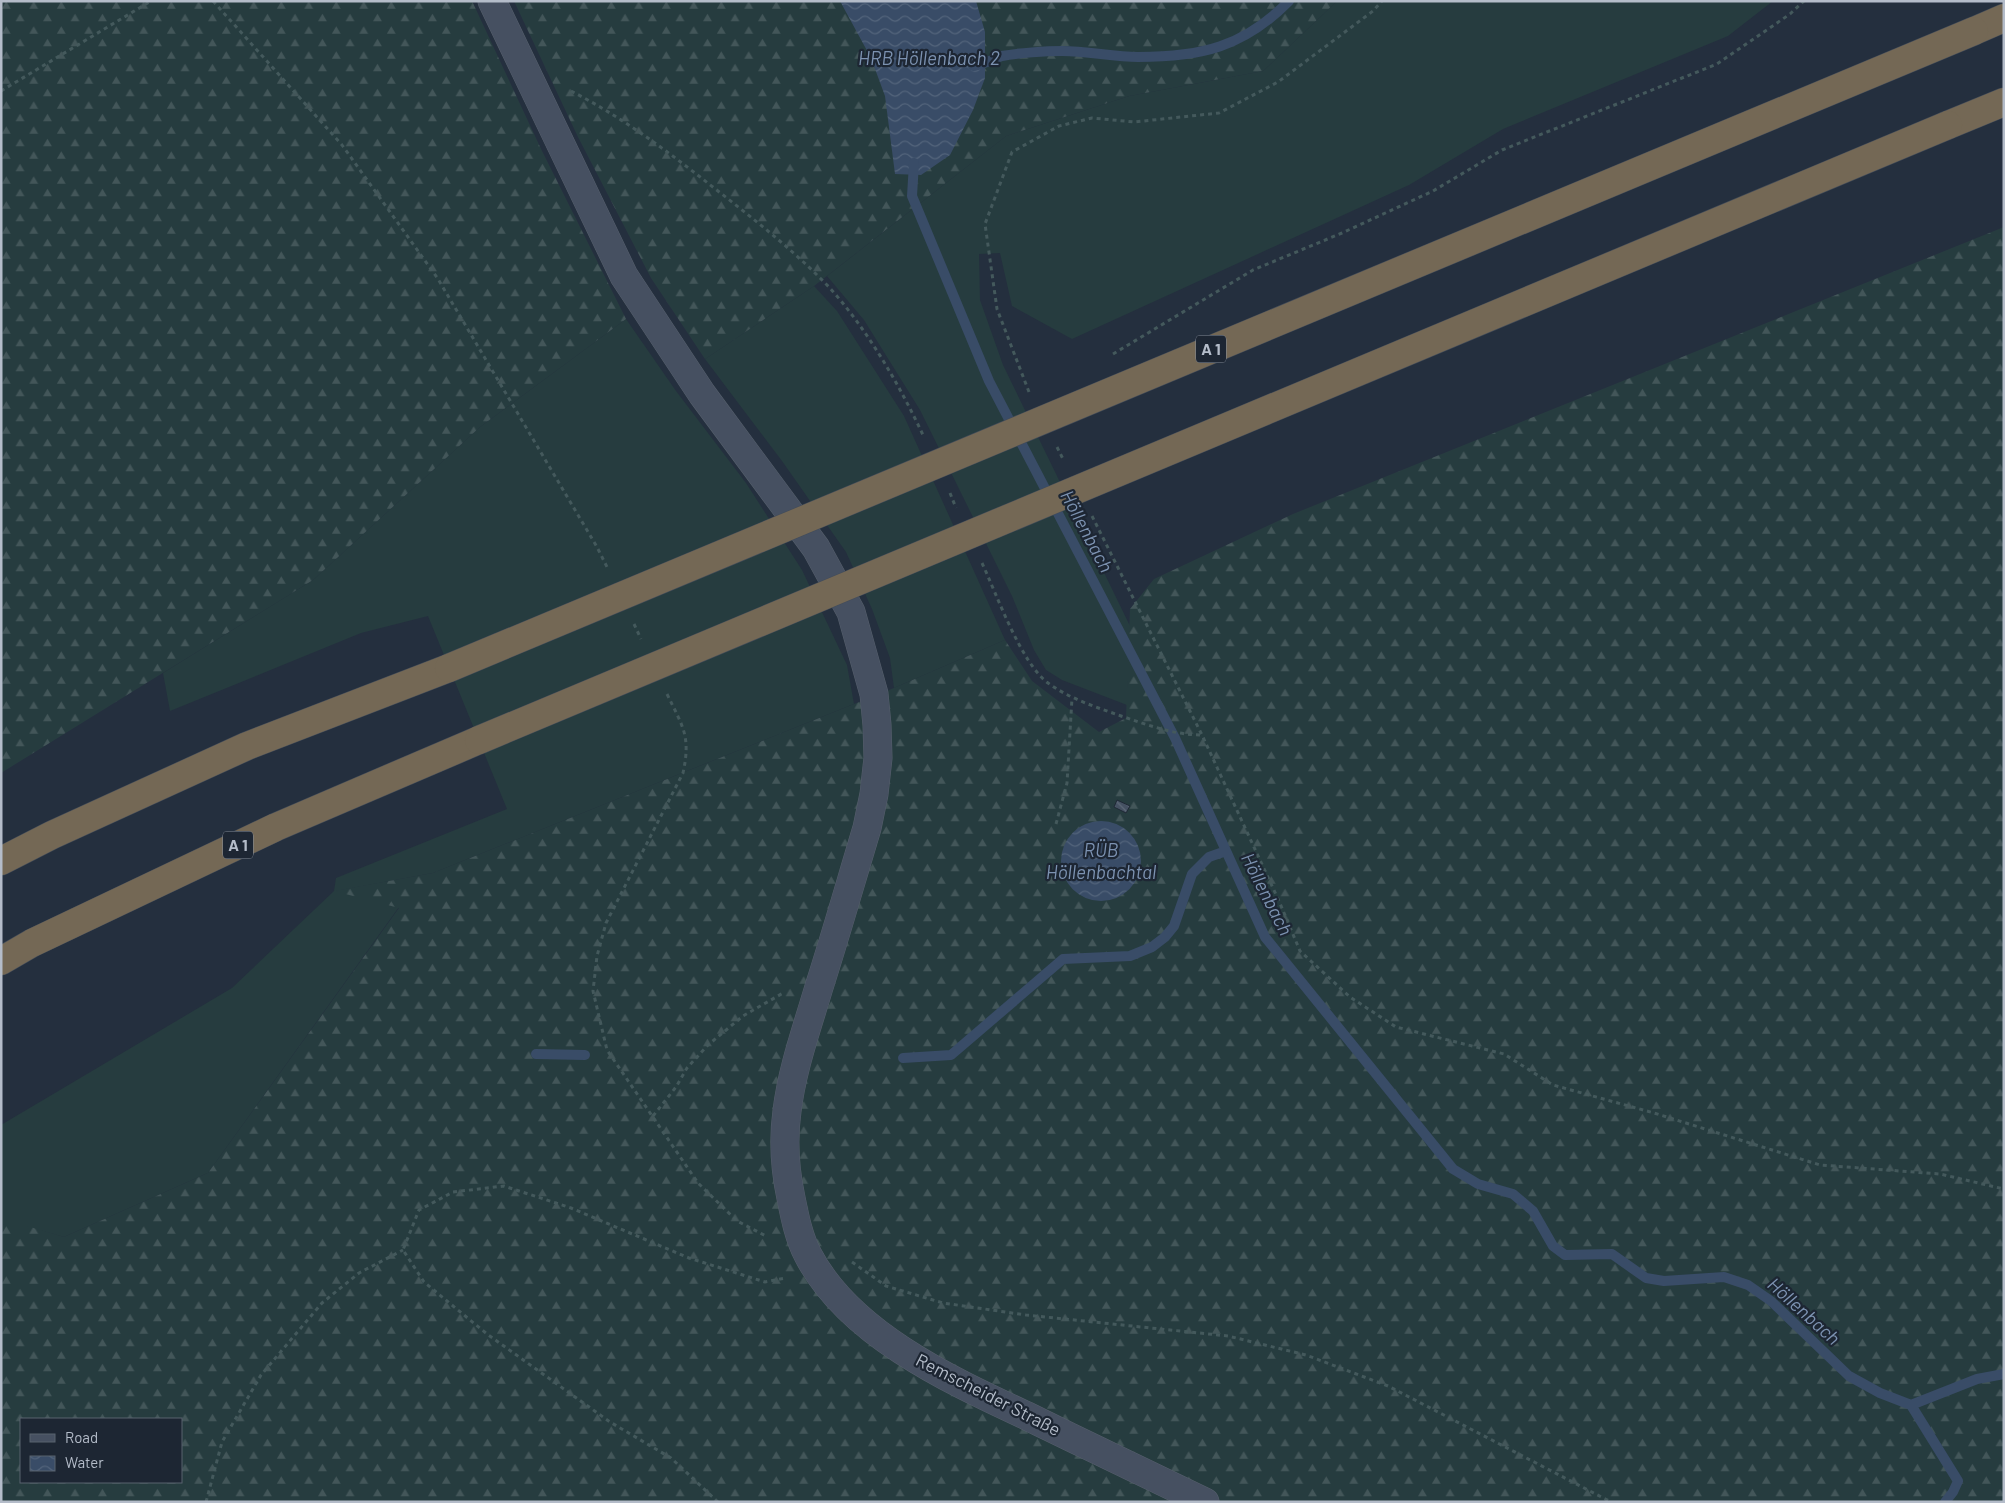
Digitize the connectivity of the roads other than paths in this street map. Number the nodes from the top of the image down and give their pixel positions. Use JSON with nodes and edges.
{"nodes":[{"id":1,"x":492,"y":1,"type":"edge"},
{"id":2,"x":2004,"y":18,"type":"edge"},
{"id":3,"x":2004,"y":102,"type":"edge"},
{"id":4,"x":1,"y":861,"type":"edge"},
{"id":5,"x":1,"y":961,"type":"edge"},
{"id":6,"x":1205,"y":1502,"type":"edge"}],
"edges":[{"from":1,"to":6,"type":"main road","name":"Remscheider Straße"},
{"from":2,"to":4,"type":"highway","number":"A 1","bridge":true},
{"from":3,"to":5,"type":"highway","number":"A 1","bridge":true}]}
